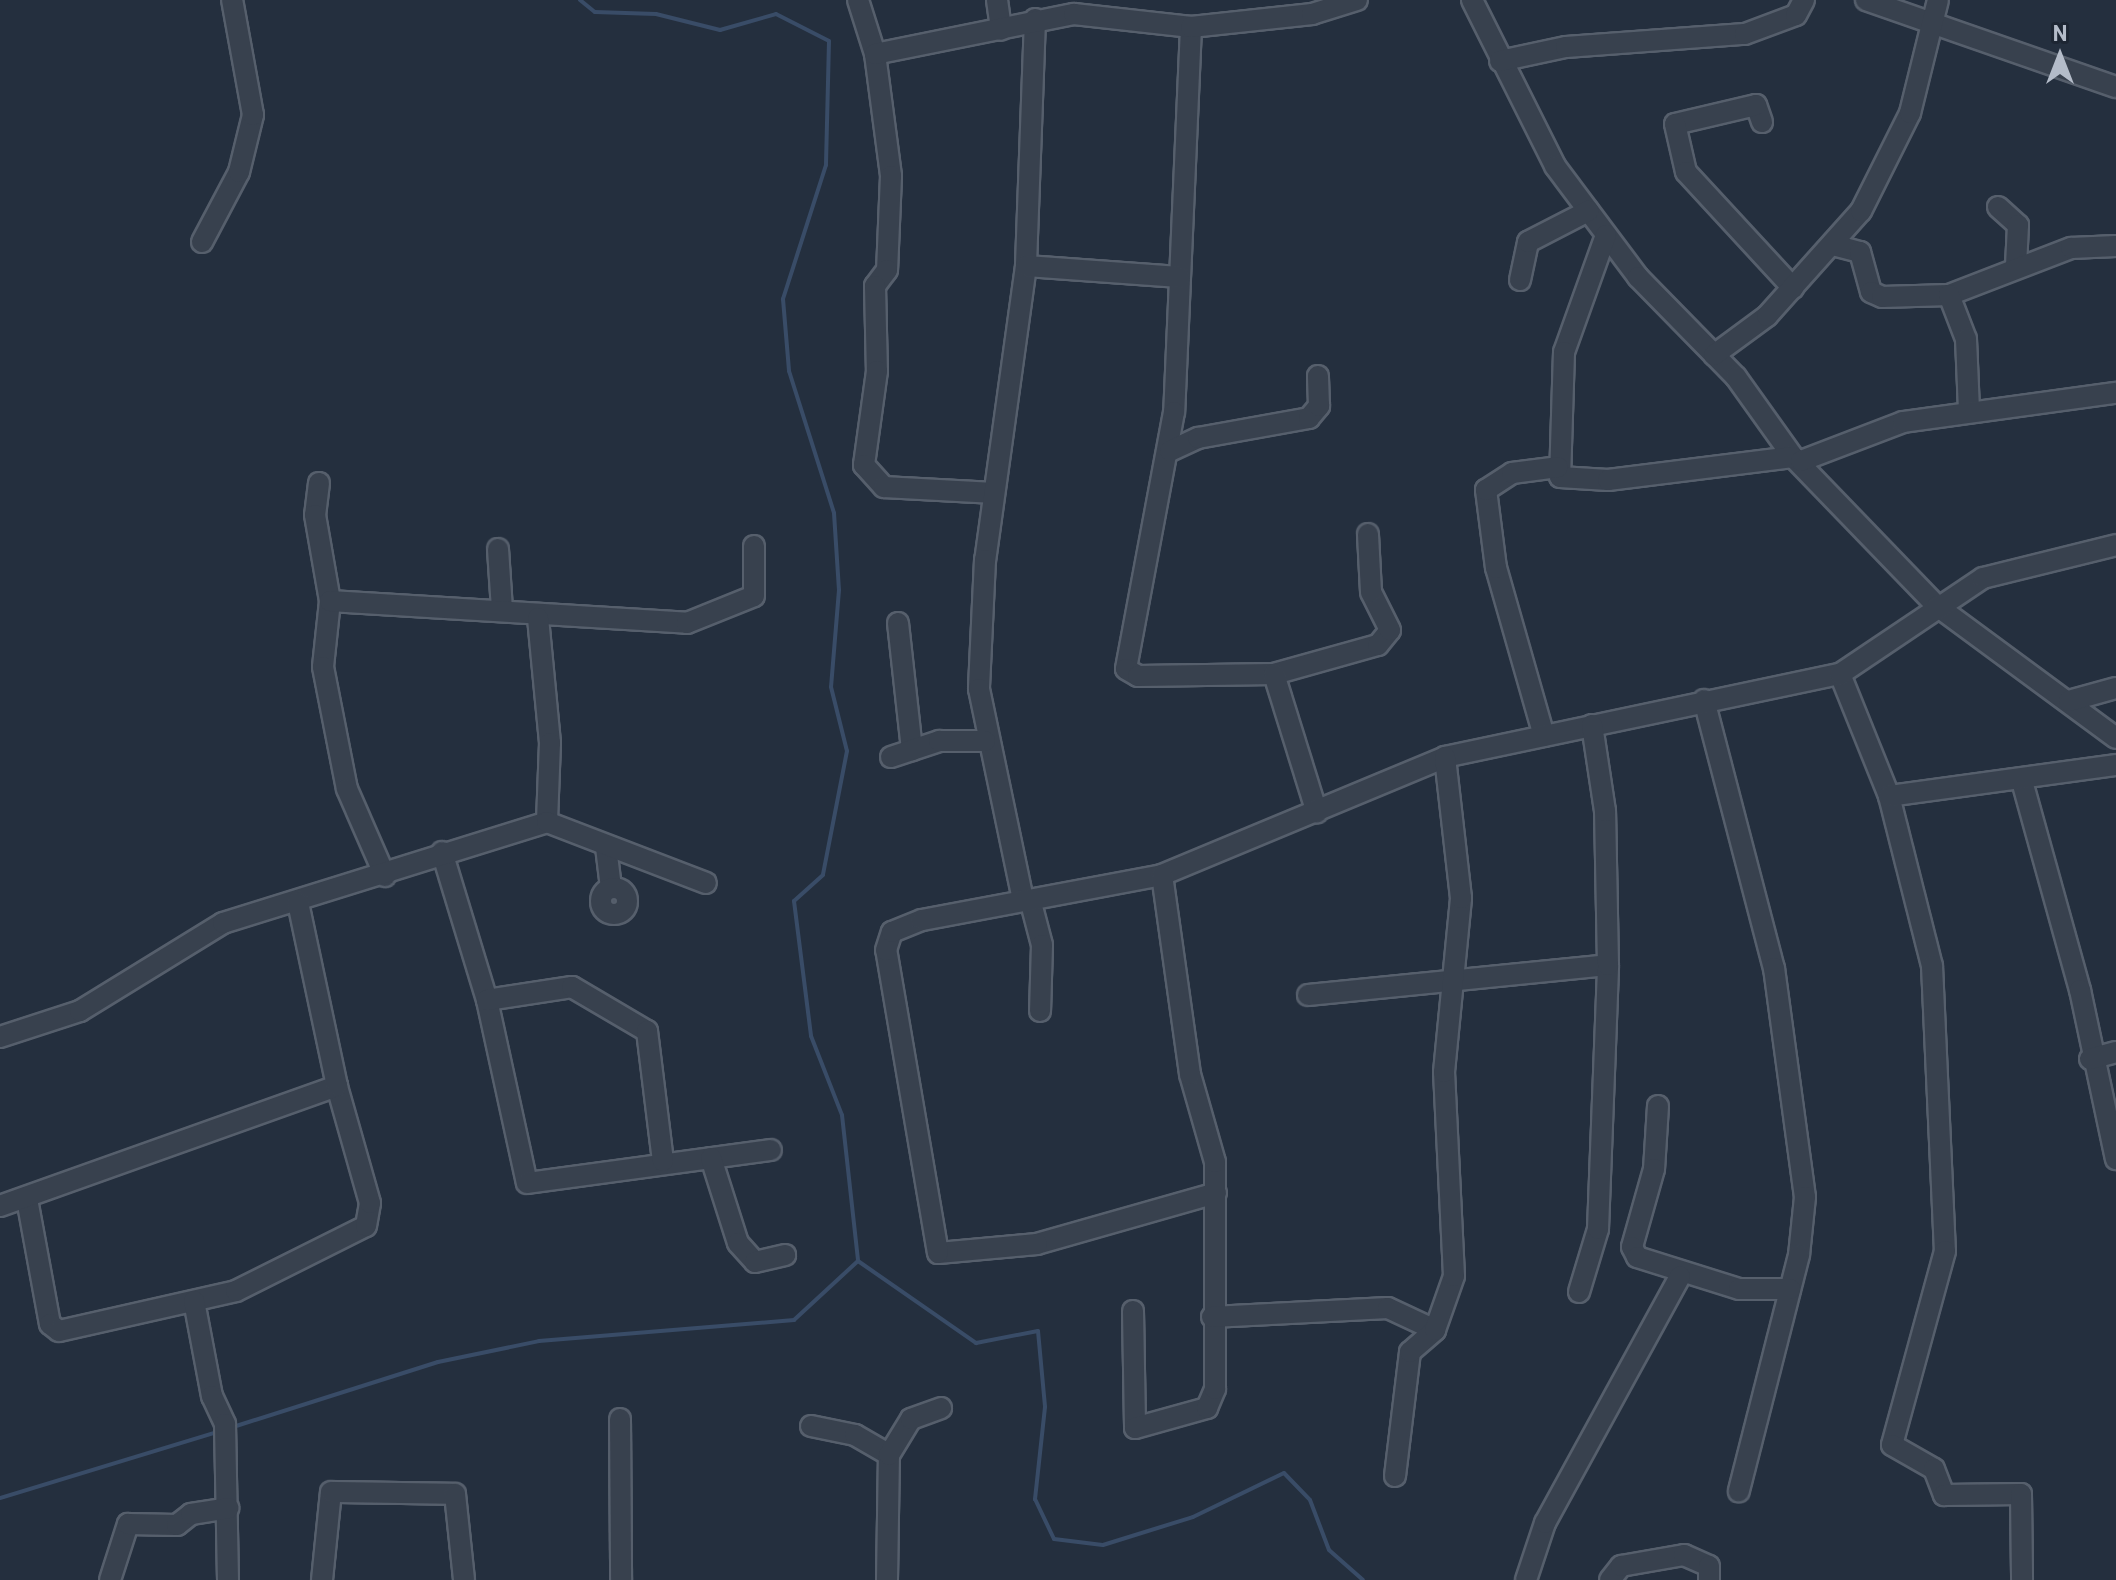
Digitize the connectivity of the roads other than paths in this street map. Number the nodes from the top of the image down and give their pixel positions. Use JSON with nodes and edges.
{"nodes":[{"id":1,"x":232,"y":0,"type":"edge"},
{"id":2,"x":858,"y":0,"type":"edge"},
{"id":3,"x":997,"y":0,"type":"edge"},
{"id":4,"x":1357,"y":0,"type":"edge"},
{"id":5,"x":1472,"y":0,"type":"edge"},
{"id":6,"x":1804,"y":0,"type":"edge"},
{"id":7,"x":1866,"y":0,"type":"edge"},
{"id":8,"x":1934,"y":10,"type":"edge"},
{"id":9,"x":1035,"y":19,"type":"junction"},
{"id":10,"x":1191,"y":27,"type":"junction"},
{"id":11,"x":1001,"y":30,"type":"junction"},
{"id":12,"x":875,"y":54,"type":"junction"},
{"id":13,"x":1500,"y":61,"type":"junction"},
{"id":14,"x":2116,"y":87,"type":"edge"},
{"id":15,"x":1762,"y":122,"type":"dead end"},
{"id":16,"x":1998,"y":207,"type":"dead end"},
{"id":17,"x":1588,"y":211,"type":"junction"},
{"id":18,"x":1606,"y":235,"type":"junction"},
{"id":19,"x":202,"y":242,"type":"dead end"},
{"id":20,"x":1837,"y":246,"type":"junction"},
{"id":21,"x":2116,"y":246,"type":"edge"},
{"id":22,"x":1026,"y":266,"type":"junction"},
{"id":23,"x":2016,"y":266,"type":"junction"},
{"id":24,"x":1180,"y":277,"type":"junction"},
{"id":25,"x":1520,"y":280,"type":"dead end"},
{"id":26,"x":1793,"y":288,"type":"junction"},
{"id":27,"x":1949,"y":295,"type":"junction"},
{"id":28,"x":1714,"y":355,"type":"junction"},
{"id":29,"x":1318,"y":376,"type":"dead end"},
{"id":30,"x":2116,"y":393,"type":"edge"},
{"id":31,"x":1969,"y":411,"type":"junction"},
{"id":32,"x":1170,"y":451,"type":"junction"},
{"id":33,"x":1797,"y":459,"type":"junction"},
{"id":34,"x":1558,"y":467,"type":"junction"},
{"id":35,"x":319,"y":483,"type":"dead end"},
{"id":36,"x":994,"y":493,"type":"junction"},
{"id":37,"x":1368,"y":534,"type":"dead end"},
{"id":38,"x":2116,"y":545,"type":"edge"},
{"id":39,"x":754,"y":546,"type":"dead end"},
{"id":40,"x":498,"y":549,"type":"dead end"},
{"id":41,"x":330,"y":601,"type":"junction"},
{"id":42,"x":1937,"y":606,"type":"junction"},
{"id":43,"x":502,"y":610,"type":"junction"},
{"id":44,"x":538,"y":618,"type":"junction"},
{"id":45,"x":898,"y":623,"type":"dead end"},
{"id":46,"x":1274,"y":674,"type":"junction"},
{"id":47,"x":1840,"y":674,"type":"junction"},
{"id":48,"x":2116,"y":688,"type":"edge"},
{"id":49,"x":1704,"y":700,"type":"junction"},
{"id":50,"x":2069,"y":701,"type":"junction"},
{"id":51,"x":1592,"y":725,"type":"junction"},
{"id":52,"x":1544,"y":736,"type":"junction"},
{"id":53,"x":2116,"y":738,"type":"edge"},
{"id":54,"x":985,"y":741,"type":"junction"},
{"id":55,"x":912,"y":750,"type":"junction"},
{"id":56,"x":891,"y":757,"type":"dead end"},
{"id":57,"x":1445,"y":757,"type":"junction"},
{"id":58,"x":2116,"y":765,"type":"edge"},
{"id":59,"x":2022,"y":781,"type":"junction"},
{"id":60,"x":1889,"y":796,"type":"junction"},
{"id":61,"x":1317,"y":813,"type":"junction"},
{"id":62,"x":547,"y":822,"type":"junction"},
{"id":63,"x":606,"y":847,"type":"junction"},
{"id":64,"x":442,"y":852,"type":"junction"},
{"id":65,"x":1162,"y":875,"type":"junction"},
{"id":66,"x":385,"y":876,"type":"junction"},
{"id":67,"x":706,"y":883,"type":"dead end"},
{"id":68,"x":611,"y":888,"type":"dead end"},
{"id":69,"x":1023,"y":900,"type":"junction"},
{"id":70,"x":298,"y":902,"type":"junction"},
{"id":71,"x":1608,"y":965,"type":"junction"},
{"id":72,"x":1454,"y":979,"type":"junction"},
{"id":73,"x":1308,"y":995,"type":"dead end"},
{"id":74,"x":487,"y":1000,"type":"junction"},
{"id":75,"x":1040,"y":1011,"type":"dead end"},
{"id":76,"x":0,"y":1037,"type":"edge"},
{"id":77,"x":2116,"y":1052,"type":"edge"},
{"id":78,"x":2090,"y":1059,"type":"junction"},
{"id":79,"x":337,"y":1086,"type":"junction"},
{"id":80,"x":1658,"y":1106,"type":"dead end"},
{"id":81,"x":771,"y":1150,"type":"dead end"},
{"id":82,"x":711,"y":1158,"type":"junction"},
{"id":83,"x":2116,"y":1159,"type":"edge"},
{"id":84,"x":663,"y":1161,"type":"junction"},
{"id":85,"x":1216,"y":1193,"type":"junction"},
{"id":86,"x":27,"y":1199,"type":"junction"},
{"id":87,"x":0,"y":1206,"type":"edge"},
{"id":88,"x":785,"y":1255,"type":"dead end"},
{"id":89,"x":1680,"y":1276,"type":"junction"},
{"id":90,"x":1790,"y":1289,"type":"junction"},
{"id":91,"x":1579,"y":1292,"type":"dead end"},
{"id":92,"x":194,"y":1301,"type":"junction"},
{"id":93,"x":1133,"y":1311,"type":"dead end"},
{"id":94,"x":1212,"y":1317,"type":"junction"},
{"id":95,"x":1435,"y":1330,"type":"junction"},
{"id":96,"x":941,"y":1408,"type":"dead end"},
{"id":97,"x":620,"y":1419,"type":"dead end"},
{"id":98,"x":811,"y":1426,"type":"dead end"},
{"id":99,"x":889,"y":1455,"type":"junction"},
{"id":100,"x":1395,"y":1476,"type":"dead end"},
{"id":101,"x":1739,"y":1491,"type":"dead end"},
{"id":102,"x":229,"y":1508,"type":"junction"},
{"id":103,"x":110,"y":1580,"type":"edge"},
{"id":104,"x":228,"y":1580,"type":"edge"},
{"id":105,"x":322,"y":1580,"type":"edge"},
{"id":106,"x":464,"y":1580,"type":"edge"},
{"id":107,"x":621,"y":1580,"type":"edge"},
{"id":108,"x":887,"y":1580,"type":"edge"},
{"id":109,"x":1526,"y":1580,"type":"edge"},
{"id":110,"x":1610,"y":1580,"type":"edge"},
{"id":111,"x":1709,"y":1580,"type":"edge"},
{"id":112,"x":2022,"y":1580,"type":"edge"}],
"edges":[{"from":1,"to":19,"type":"street"},
{"from":2,"to":12,"type":"street"},
{"from":3,"to":11,"type":"street"},
{"from":4,"to":10,"type":"street"},
{"from":5,"to":13,"type":"street"},
{"from":6,"to":13,"type":"street"},
{"from":7,"to":8,"type":"street"},
{"from":8,"to":14,"type":"street"},
{"from":8,"to":20,"type":"street"},
{"from":9,"to":10,"type":"street"},
{"from":9,"to":11,"type":"street"},
{"from":9,"to":22,"type":"street"},
{"from":10,"to":24,"type":"street"},
{"from":11,"to":12,"type":"street"},
{"from":12,"to":36,"type":"street"},
{"from":13,"to":17,"type":"street"},
{"from":15,"to":26,"type":"street"},
{"from":16,"to":23,"type":"street"},
{"from":17,"to":18,"type":"street"},
{"from":17,"to":25,"type":"street"},
{"from":18,"to":28,"type":"street"},
{"from":18,"to":34,"type":"street"},
{"from":20,"to":26,"type":"street"},
{"from":20,"to":27,"type":"street"},
{"from":21,"to":23,"type":"street"},
{"from":22,"to":24,"type":"street"},
{"from":22,"to":36,"type":"street"},
{"from":23,"to":27,"type":"street"},
{"from":24,"to":32,"type":"street"},
{"from":26,"to":28,"type":"street"},
{"from":27,"to":31,"type":"street"},
{"from":28,"to":33,"type":"street"},
{"from":29,"to":32,"type":"street"},
{"from":30,"to":31,"type":"street"},
{"from":31,"to":33,"type":"street"},
{"from":32,"to":46,"type":"street"},
{"from":33,"to":34,"type":"street"},
{"from":33,"to":42,"type":"street"},
{"from":34,"to":52,"type":"street"},
{"from":35,"to":41,"type":"street"},
{"from":36,"to":54,"type":"street"},
{"from":37,"to":46,"type":"street"},
{"from":38,"to":42,"type":"street"},
{"from":39,"to":44,"type":"street"},
{"from":40,"to":43,"type":"street"},
{"from":41,"to":43,"type":"street"},
{"from":41,"to":66,"type":"street"},
{"from":42,"to":47,"type":"street"},
{"from":42,"to":50,"type":"street"},
{"from":43,"to":44,"type":"street"},
{"from":44,"to":62,"type":"street"},
{"from":45,"to":55,"type":"street"},
{"from":46,"to":61,"type":"street"},
{"from":47,"to":49,"type":"street"},
{"from":47,"to":60,"type":"street"},
{"from":48,"to":50,"type":"street"},
{"from":49,"to":51,"type":"street"},
{"from":49,"to":90,"type":"street"},
{"from":50,"to":53,"type":"street"},
{"from":51,"to":52,"type":"street"},
{"from":51,"to":71,"type":"street"},
{"from":52,"to":57,"type":"street"},
{"from":54,"to":55,"type":"street"},
{"from":54,"to":69,"type":"street"},
{"from":55,"to":56,"type":"street"},
{"from":57,"to":61,"type":"street"},
{"from":57,"to":72,"type":"street"},
{"from":58,"to":59,"type":"street"},
{"from":59,"to":60,"type":"street"},
{"from":59,"to":78,"type":"street"},
{"from":60,"to":112,"type":"street"},
{"from":61,"to":65,"type":"street"},
{"from":62,"to":63,"type":"street"},
{"from":62,"to":64,"type":"street"},
{"from":63,"to":67,"type":"street"},
{"from":63,"to":68,"type":"street"},
{"from":64,"to":66,"type":"street"},
{"from":64,"to":74,"type":"street"},
{"from":65,"to":69,"type":"street"},
{"from":65,"to":85,"type":"street"},
{"from":66,"to":70,"type":"street"},
{"from":69,"to":75,"type":"street"},
{"from":69,"to":85,"type":"street"},
{"from":70,"to":76,"type":"street"},
{"from":70,"to":79,"type":"street"},
{"from":71,"to":72,"type":"street"},
{"from":71,"to":91,"type":"street"},
{"from":72,"to":73,"type":"street"},
{"from":72,"to":95,"type":"street"},
{"from":74,"to":84,"type":"street"},
{"from":74,"to":84,"type":"street"},
{"from":77,"to":78,"type":"street"},
{"from":78,"to":83,"type":"street"},
{"from":79,"to":86,"type":"street"},
{"from":79,"to":92,"type":"street"},
{"from":80,"to":89,"type":"street"},
{"from":81,"to":82,"type":"street"},
{"from":82,"to":84,"type":"street"},
{"from":82,"to":88,"type":"street"},
{"from":85,"to":94,"type":"street"},
{"from":86,"to":87,"type":"street"},
{"from":86,"to":92,"type":"street"},
{"from":89,"to":90,"type":"street"},
{"from":89,"to":109,"type":"street"},
{"from":90,"to":101,"type":"street"},
{"from":92,"to":102,"type":"street"},
{"from":93,"to":94,"type":"street"},
{"from":94,"to":95,"type":"street"},
{"from":95,"to":100,"type":"street"},
{"from":96,"to":99,"type":"street"},
{"from":97,"to":107,"type":"street"},
{"from":98,"to":99,"type":"street"},
{"from":99,"to":108,"type":"street"},
{"from":102,"to":103,"type":"street"},
{"from":102,"to":104,"type":"street"},
{"from":105,"to":106,"type":"street"},
{"from":110,"to":111,"type":"street"}]}
